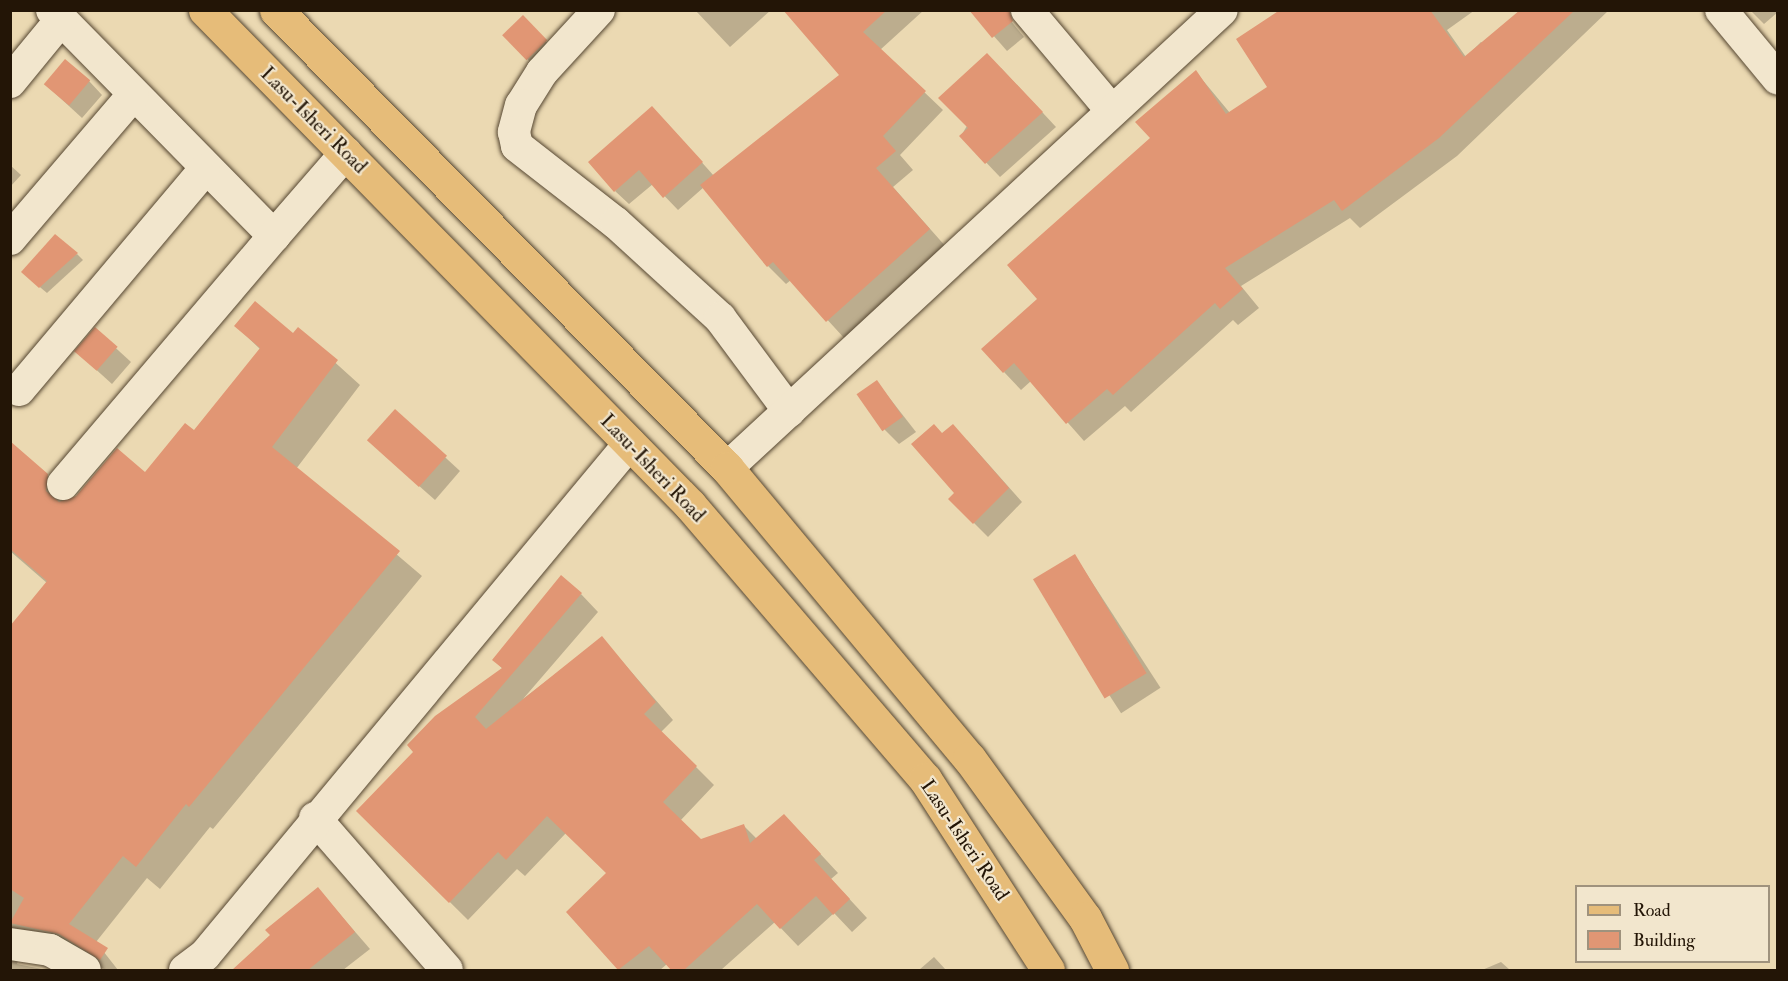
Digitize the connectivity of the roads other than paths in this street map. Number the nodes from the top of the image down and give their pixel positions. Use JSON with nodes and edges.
{"nodes":[{"id":1,"x":205,"y":10,"type":"edge"},
{"id":2,"x":276,"y":10,"type":"edge"},
{"id":3,"x":600,"y":10,"type":"edge"},
{"id":4,"x":1027,"y":10,"type":"edge"},
{"id":5,"x":1222,"y":10,"type":"edge"},
{"id":6,"x":1721,"y":10,"type":"edge"},
{"id":7,"x":56,"y":15,"type":"edge"},
{"id":8,"x":1778,"y":79,"type":"edge"},
{"id":9,"x":10,"y":82,"type":"edge"},
{"id":10,"x":133,"y":95,"type":"junction"},
{"id":11,"x":1112,"y":111,"type":"junction"},
{"id":12,"x":346,"y":153,"type":"junction"},
{"id":13,"x":204,"y":170,"type":"junction"},
{"id":14,"x":274,"y":236,"type":"junction"},
{"id":15,"x":10,"y":239,"type":"edge"},
{"id":16,"x":20,"y":390,"type":"dead end"},
{"id":17,"x":789,"y":411,"type":"junction"},
{"id":18,"x":630,"y":443,"type":"junction"},
{"id":19,"x":727,"y":468,"type":"junction"},
{"id":20,"x":63,"y":484,"type":"dead end"},
{"id":21,"x":315,"y":818,"type":"junction"},
{"id":22,"x":10,"y":944,"type":"edge"},
{"id":23,"x":85,"y":970,"type":"edge"},
{"id":24,"x":184,"y":970,"type":"edge"},
{"id":25,"x":447,"y":970,"type":"edge"},
{"id":26,"x":1048,"y":970,"type":"edge"},
{"id":27,"x":1112,"y":970,"type":"edge"}],
"edges":[{"from":1,"to":12,"type":"main road","name":"Lasu-Isheri Road"},
{"from":2,"to":19,"type":"main road"},
{"from":3,"to":17,"type":"street"},
{"from":4,"to":11,"type":"street"},
{"from":5,"to":11,"type":"street"},
{"from":6,"to":8,"type":"street"},
{"from":7,"to":9,"type":"street"},
{"from":7,"to":10,"type":"street"},
{"from":10,"to":13,"type":"street"},
{"from":10,"to":15,"type":"street"},
{"from":11,"to":17,"type":"street"},
{"from":12,"to":14,"type":"street"},
{"from":12,"to":18,"type":"main road","name":"Lasu-Isheri Road"},
{"from":13,"to":14,"type":"street"},
{"from":13,"to":16,"type":"street"},
{"from":14,"to":20,"type":"street"},
{"from":17,"to":19,"type":"street"},
{"from":18,"to":21,"type":"street"},
{"from":18,"to":26,"type":"main road","name":"Lasu-Isheri Road"},
{"from":19,"to":27,"type":"main road"},
{"from":21,"to":24,"type":"street"},
{"from":21,"to":25,"type":"street"},
{"from":22,"to":23,"type":"street"}]}
